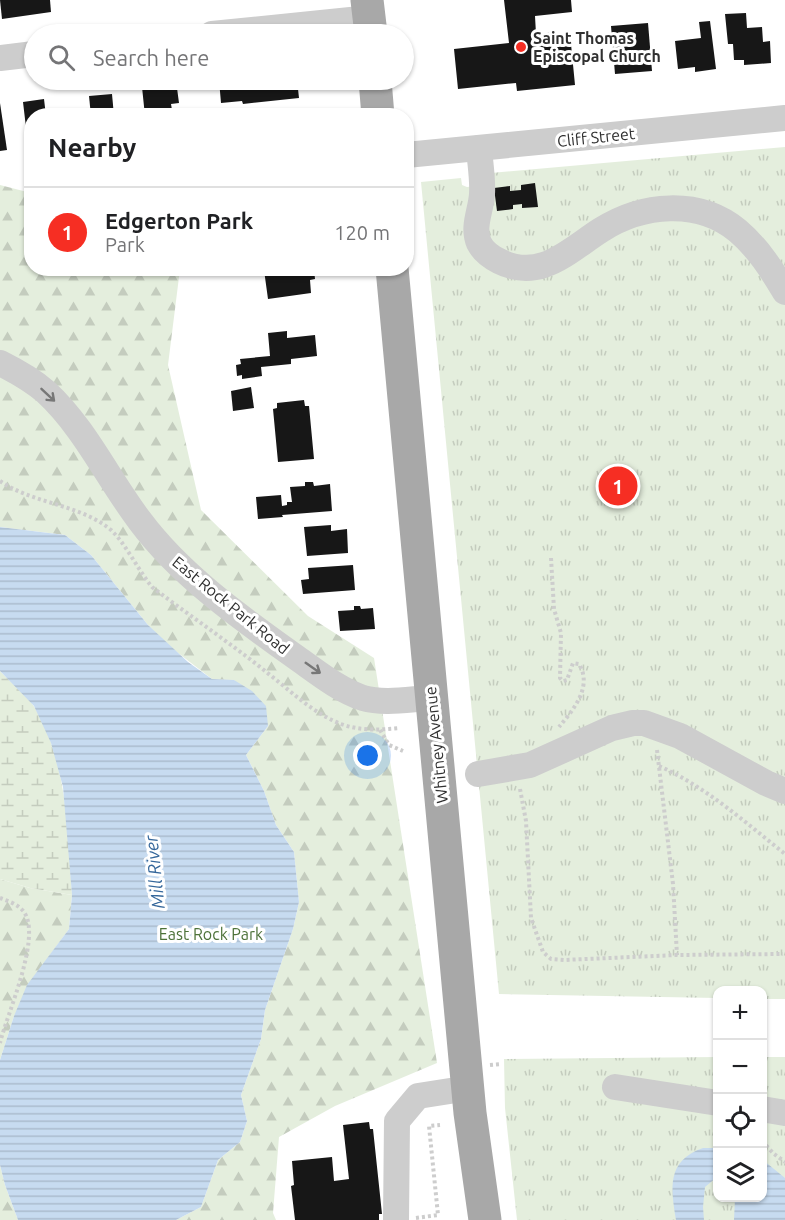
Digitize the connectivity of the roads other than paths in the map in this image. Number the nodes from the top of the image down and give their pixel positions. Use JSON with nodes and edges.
{"nodes":[{"id":1,"x":369,"y":17,"type":"edge"},
{"id":2,"x":304,"y":24,"type":"edge"},
{"id":3,"x":24,"y":55,"type":"edge"},
{"id":4,"x":0,"y":58,"type":"edge"},
{"id":5,"x":376,"y":90,"type":"edge"},
{"id":6,"x":377,"y":108,"type":"edge"},
{"id":7,"x":785,"y":118,"type":"edge"},
{"id":8,"x":479,"y":148,"type":"junction"},
{"id":9,"x":414,"y":154,"type":"edge"},
{"id":10,"x":393,"y":276,"type":"edge"},
{"id":11,"x":785,"y":292,"type":"edge"},
{"id":12,"x":0,"y":363,"type":"edge"},
{"id":13,"x":431,"y":698,"type":"junction"},
{"id":14,"x":478,"y":774,"type":"dead end"},
{"id":15,"x":785,"y":790,"type":"edge"},
{"id":16,"x":615,"y":1087,"type":"dead end"},
{"id":17,"x":469,"y":1088,"type":"junction"},
{"id":18,"x":713,"y":1102,"type":"edge"},
{"id":19,"x":767,"y":1110,"type":"edge"},
{"id":20,"x":785,"y":1113,"type":"edge"},
{"id":21,"x":396,"y":1220,"type":"edge"},
{"id":22,"x":485,"y":1220,"type":"edge"}],
"edges":[{"from":1,"to":2,"type":"street"},
{"from":3,"to":4,"type":"street"},
{"from":5,"to":6,"type":"main road"},
{"from":7,"to":8,"type":"street","name":"Cliff Street"},
{"from":8,"to":9,"type":"street","name":"Cliff Street"},
{"from":8,"to":11,"type":"street"},
{"from":10,"to":13,"type":"main road","name":"Whitney Avenue"},
{"from":12,"to":13,"type":"street","name":"East Rock Park Road","one_way":true},
{"from":13,"to":17,"type":"main road","name":"Whitney Avenue"},
{"from":14,"to":15,"type":"street"},
{"from":16,"to":18,"type":"street"},
{"from":17,"to":21,"type":"street"},
{"from":17,"to":22,"type":"main road","name":"Whitney Avenue"},
{"from":19,"to":20,"type":"street"}]}
